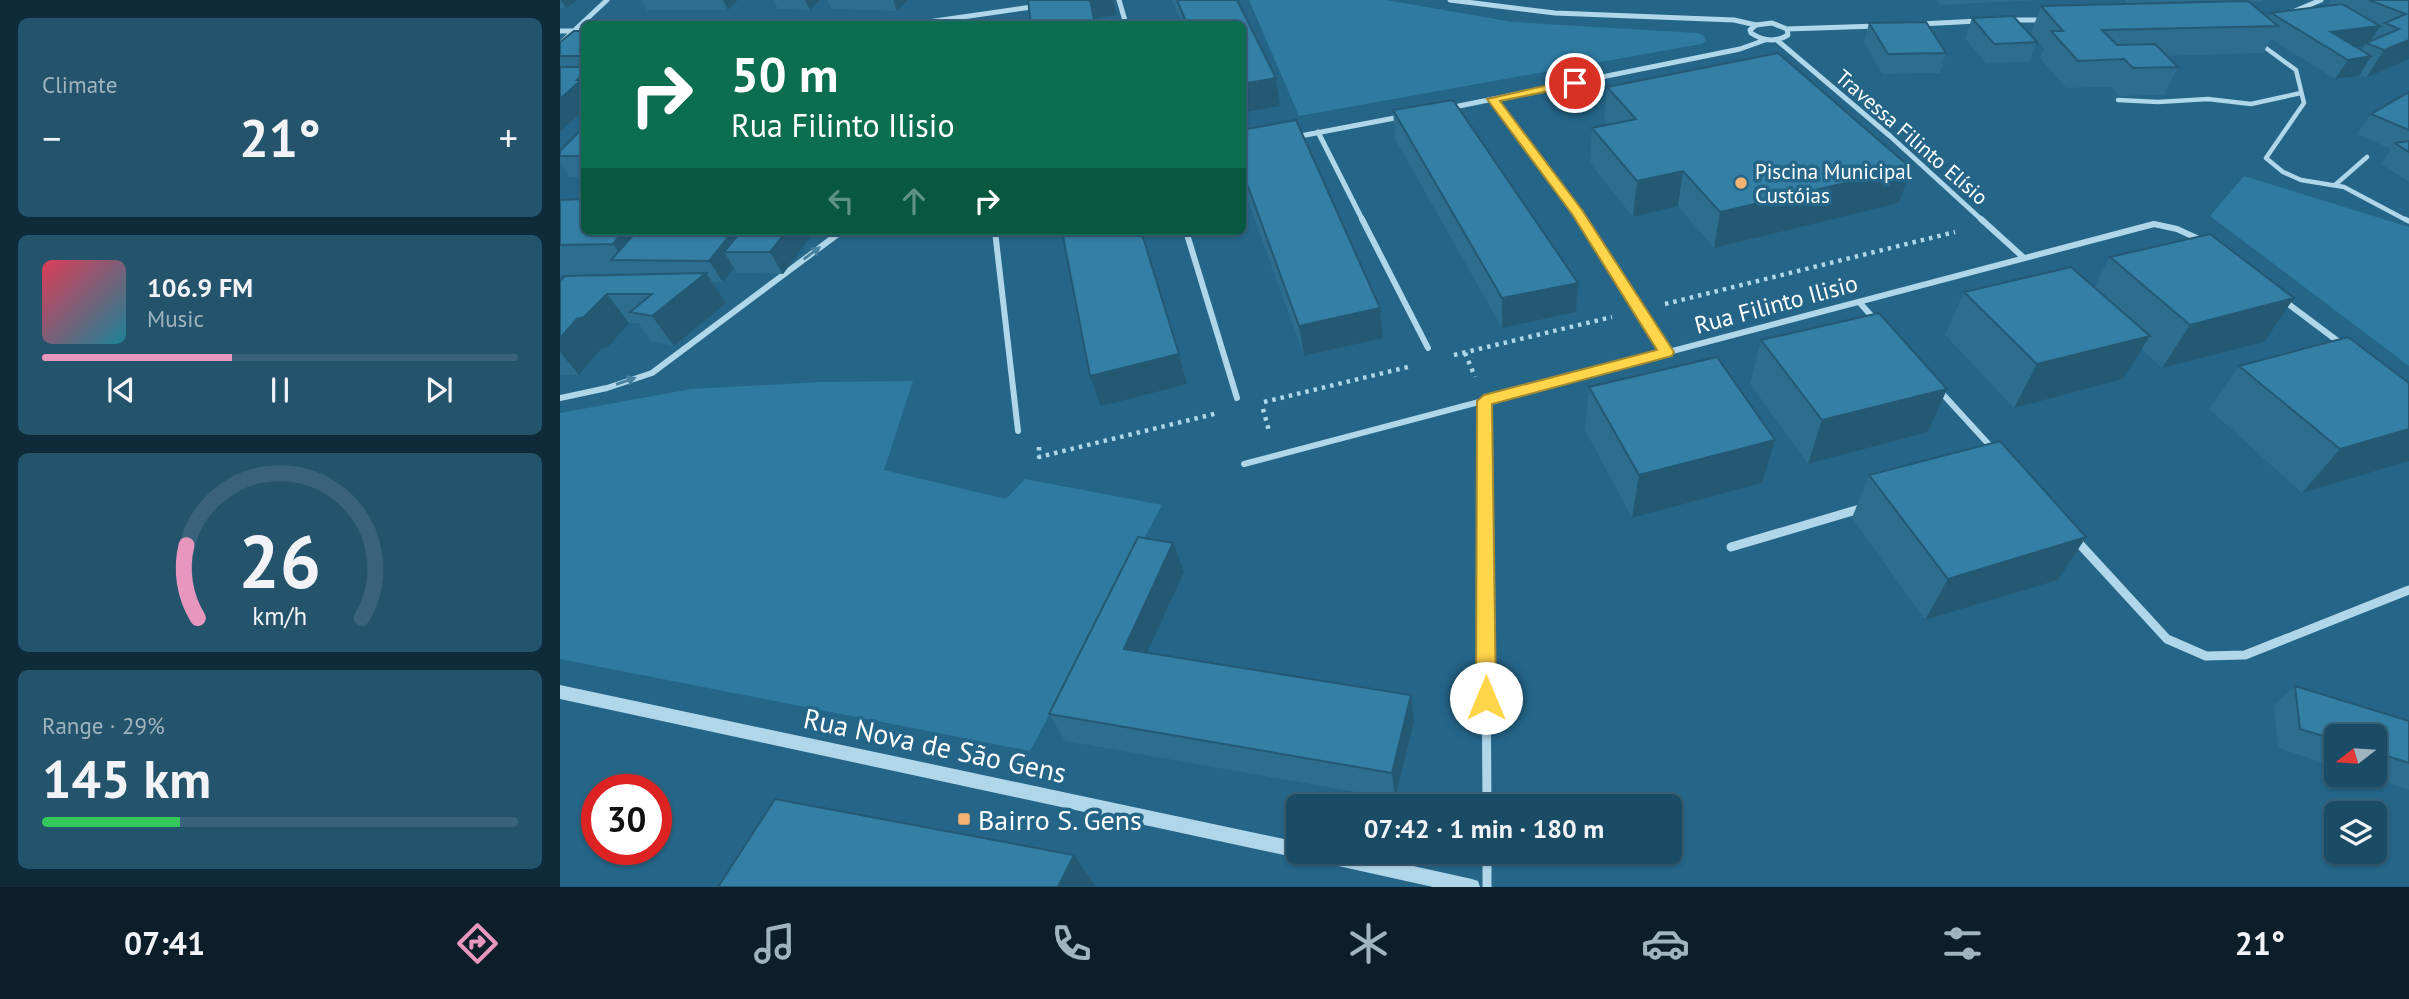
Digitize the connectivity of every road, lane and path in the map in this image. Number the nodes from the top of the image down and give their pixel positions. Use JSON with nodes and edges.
{"nodes":[{"id":1,"x":607,"y":0,"type":"edge"},
{"id":2,"x":1119,"y":0,"type":"edge"},
{"id":3,"x":1450,"y":0,"type":"edge"},
{"id":4,"x":2321,"y":0,"type":"edge"},
{"id":5,"x":1048,"y":4,"type":"edge"},
{"id":6,"x":2287,"y":14,"type":"edge"},
{"id":7,"x":2001,"y":20,"type":"edge"},
{"id":8,"x":2055,"y":20,"type":"edge"},
{"id":9,"x":585,"y":21,"type":"edge"},
{"id":10,"x":934,"y":21,"type":"edge"},
{"id":11,"x":1125,"y":21,"type":"edge"},
{"id":12,"x":1987,"y":21,"type":"edge"},
{"id":13,"x":581,"y":24,"type":"edge"},
{"id":14,"x":1917,"y":24,"type":"edge"},
{"id":15,"x":1756,"y":25,"type":"junction"},
{"id":16,"x":1878,"y":25,"type":"edge"},
{"id":17,"x":1787,"y":29,"type":"junction"},
{"id":18,"x":560,"y":31,"type":"edge"},
{"id":19,"x":574,"y":31,"type":"junction"},
{"id":20,"x":581,"y":31,"type":"edge"},
{"id":21,"x":1765,"y":40,"type":"junction"},
{"id":22,"x":1778,"y":40,"type":"junction"},
{"id":23,"x":2254,"y":40,"type":"edge"},
{"id":24,"x":560,"y":44,"type":"edge"},
{"id":25,"x":2301,"y":93,"type":"junction"},
{"id":26,"x":1493,"y":99,"type":"junction"},
{"id":27,"x":2118,"y":100,"type":"dead end"},
{"id":28,"x":1439,"y":110,"type":"edge"},
{"id":29,"x":1412,"y":115,"type":"edge"},
{"id":30,"x":1318,"y":132,"type":"junction"},
{"id":31,"x":1293,"y":137,"type":"edge"},
{"id":32,"x":2367,"y":157,"type":"dead end"},
{"id":33,"x":2335,"y":185,"type":"junction"},
{"id":34,"x":2409,"y":221,"type":"edge"},
{"id":35,"x":1987,"y":224,"type":"junction"},
{"id":36,"x":837,"y":235,"type":"edge"},
{"id":37,"x":995,"y":235,"type":"edge"},
{"id":38,"x":1187,"y":235,"type":"edge"},
{"id":39,"x":2212,"y":247,"type":"edge"},
{"id":40,"x":2024,"y":258,"type":"junction"},
{"id":41,"x":2278,"y":296,"type":"edge"},
{"id":42,"x":1858,"y":302,"type":"junction"},
{"id":43,"x":1640,"y":310,"type":"junction"},
{"id":44,"x":1886,"y":333,"type":"edge"},
{"id":45,"x":1428,"y":348,"type":"dead end"},
{"id":46,"x":1666,"y":352,"type":"junction"},
{"id":47,"x":2354,"y":353,"type":"edge"},
{"id":48,"x":1445,"y":358,"type":"dead end"},
{"id":49,"x":1409,"y":367,"type":"dead end"},
{"id":50,"x":1933,"y":384,"type":"edge"},
{"id":51,"x":560,"y":398,"type":"edge"},
{"id":52,"x":1237,"y":398,"type":"dead end"},
{"id":53,"x":1484,"y":401,"type":"junction"},
{"id":54,"x":1261,"y":403,"type":"dead end"},
{"id":55,"x":1227,"y":411,"type":"dead end"},
{"id":56,"x":1018,"y":430,"type":"joint"},
{"id":57,"x":1998,"y":455,"type":"edge"},
{"id":58,"x":1244,"y":464,"type":"dead end"},
{"id":59,"x":1876,"y":504,"type":"edge"},
{"id":60,"x":2073,"y":537,"type":"edge"},
{"id":61,"x":1731,"y":547,"type":"dead end"},
{"id":62,"x":2409,"y":590,"type":"edge"},
{"id":63,"x":560,"y":692,"type":"edge"},
{"id":64,"x":1487,"y":794,"type":"edge"},
{"id":65,"x":1286,"y":847,"type":"edge"},
{"id":66,"x":1366,"y":864,"type":"edge"},
{"id":67,"x":1487,"y":864,"type":"edge"},
{"id":68,"x":1472,"y":887,"type":"edge"},
{"id":69,"x":1487,"y":887,"type":"edge"}],
"edges":[{"from":1,"to":9,"type":"street"},
{"from":2,"to":11,"type":"street"},
{"from":3,"to":15,"type":"street"},
{"from":4,"to":6,"type":"street"},
{"from":5,"to":10,"type":"street"},
{"from":7,"to":8,"type":"street"},
{"from":12,"to":14,"type":"street"},
{"from":13,"to":19,"type":"street"},
{"from":15,"to":17,"type":"street"},
{"from":15,"to":21,"type":"street"},
{"from":16,"to":17,"type":"street"},
{"from":17,"to":22,"type":"street"},
{"from":18,"to":19,"type":"street"},
{"from":19,"to":20,"type":"street"},
{"from":19,"to":24,"type":"street"},
{"from":21,"to":22,"type":"street"},
{"from":21,"to":26,"type":"street"},
{"from":22,"to":35,"type":"street","name":"Travessa Filinto Elísio"},
{"from":23,"to":25,"type":"street"},
{"from":25,"to":27,"type":"street"},
{"from":25,"to":33,"type":"street"},
{"from":26,"to":28,"type":"street"},
{"from":26,"to":43,"type":"street"},
{"from":29,"to":30,"type":"street"},
{"from":30,"to":31,"type":"street"},
{"from":30,"to":45,"type":"street"},
{"from":32,"to":33,"type":"street"},
{"from":33,"to":34,"type":"street"},
{"from":35,"to":40,"type":"street","name":"Travessa Filinto Elísio"},
{"from":35,"to":43,"type":"path"},
{"from":51,"to":36,"type":"street","one_way":true},
{"from":37,"to":56,"type":"street"},
{"from":38,"to":52,"type":"street"},
{"from":39,"to":40,"type":"street","name":"Rua Filinto Ilisio"},
{"from":40,"to":42,"type":"street","name":"Rua Filinto Ilisio"},
{"from":41,"to":47,"type":"street"},
{"from":42,"to":44,"type":"street"},
{"from":42,"to":46,"type":"street","name":"Rua Filinto Ilisio"},
{"from":43,"to":46,"type":"street"},
{"from":43,"to":48,"type":"path"},
{"from":46,"to":53,"type":"street","name":"Rua Filinto Ilisio"},
{"from":49,"to":54,"type":"path"},
{"from":50,"to":57,"type":"street"},
{"from":53,"to":58,"type":"street","name":"Rua Filinto Ilisio"},
{"from":53,"to":64,"type":"street"},
{"from":55,"to":56,"type":"path"},
{"from":59,"to":61,"type":"street"},
{"from":60,"to":62,"type":"street"},
{"from":63,"to":65,"type":"street","name":"Rua Nova de São Gens"},
{"from":66,"to":68,"type":"street"},
{"from":67,"to":69,"type":"street"}]}
